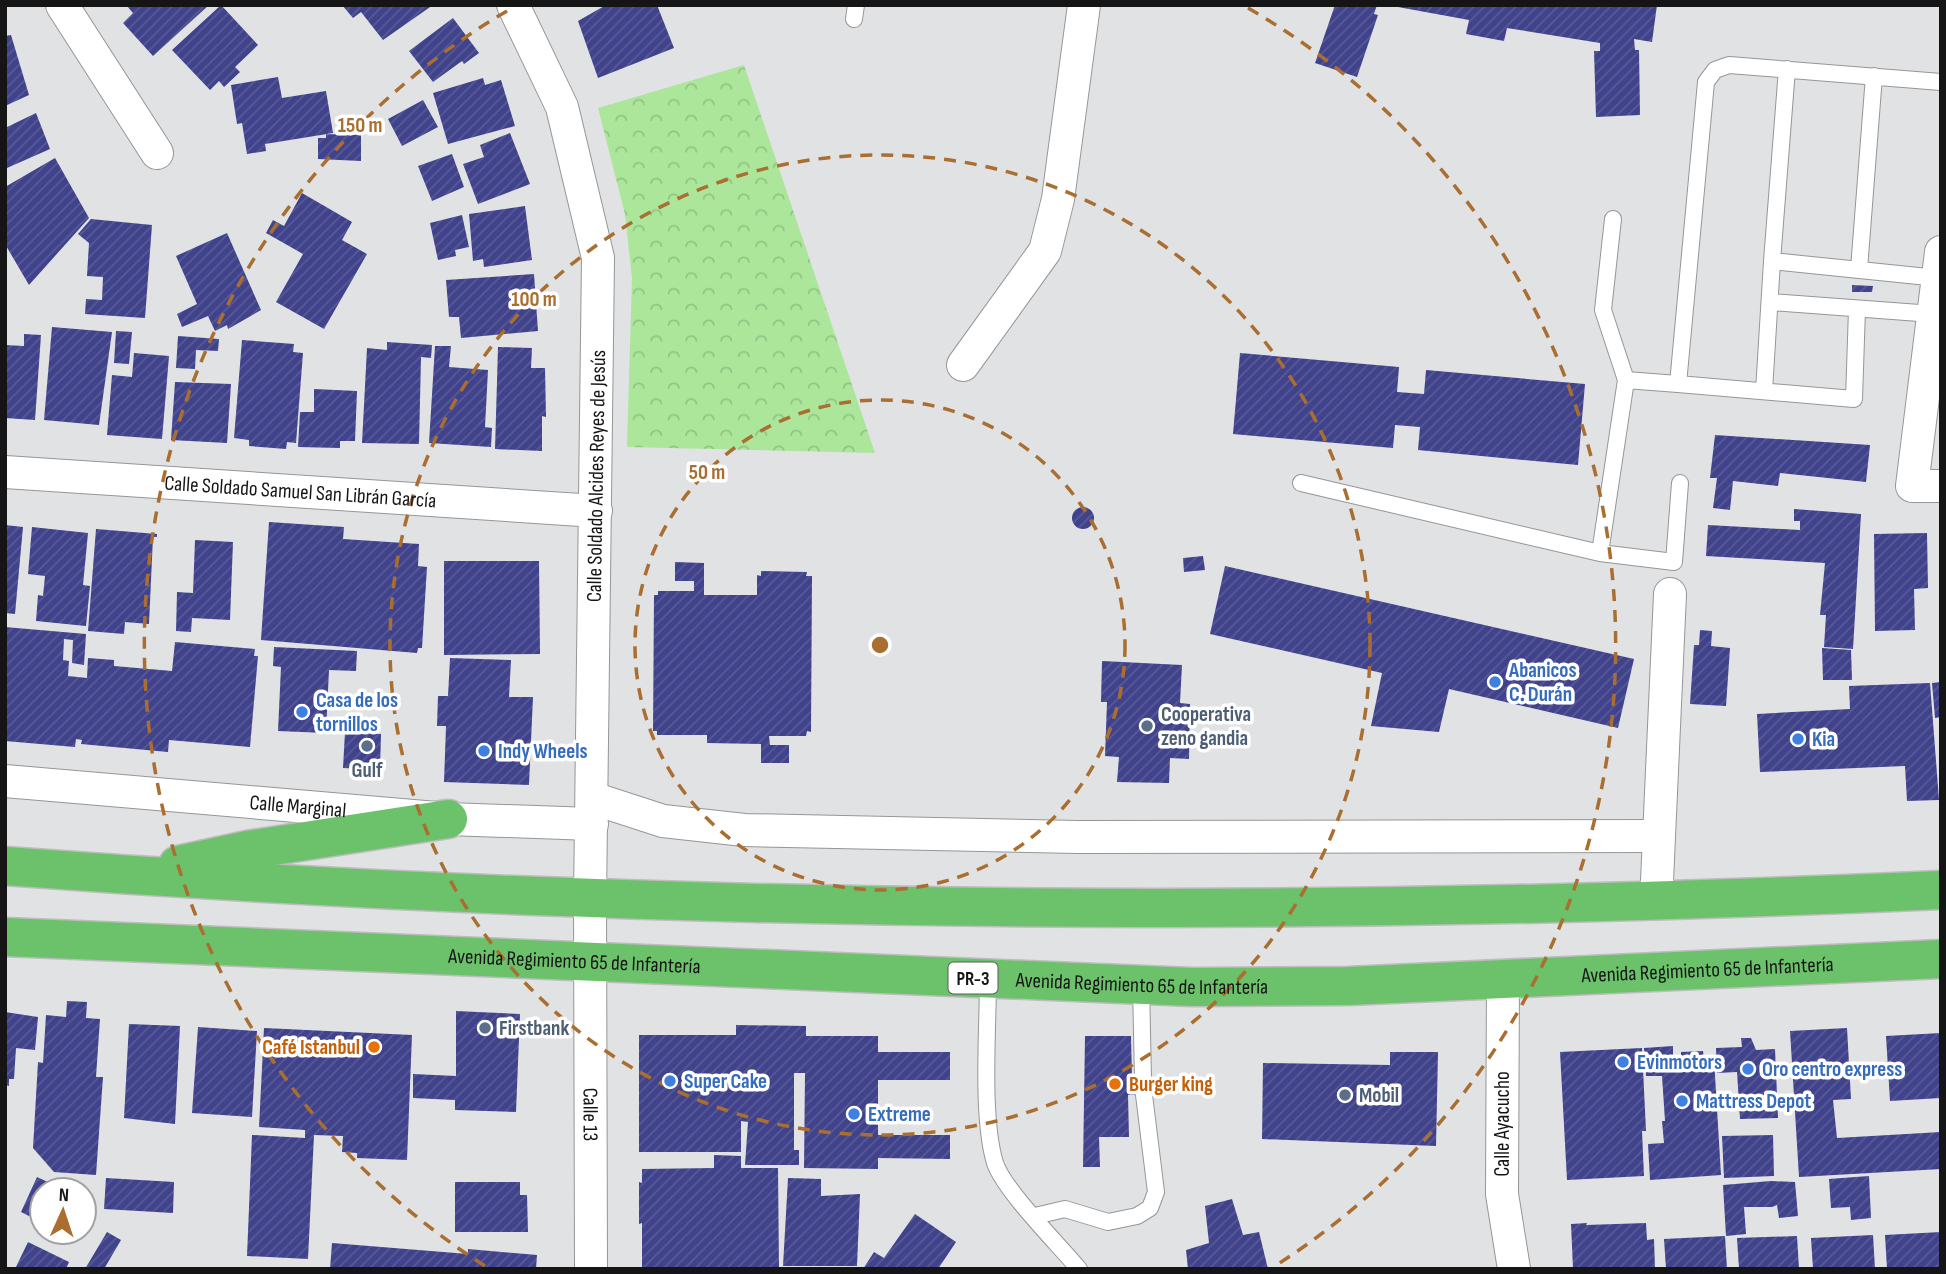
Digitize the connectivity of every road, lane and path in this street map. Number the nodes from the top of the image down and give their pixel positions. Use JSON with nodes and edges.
{"nodes":[{"id":1,"x":62,"y":5,"type":"edge"},
{"id":2,"x":513,"y":5,"type":"edge"},
{"id":3,"x":1084,"y":5,"type":"edge"},
{"id":4,"x":1787,"y":69,"type":"junction"},
{"id":5,"x":1874,"y":76,"type":"junction"},
{"id":6,"x":1941,"y":82,"type":"edge"},
{"id":7,"x":157,"y":153,"type":"dead end"},
{"id":8,"x":1613,"y":219,"type":"dead end"},
{"id":9,"x":1772,"y":261,"type":"junction"},
{"id":10,"x":1939,"y":265,"type":"edge"},
{"id":11,"x":1859,"y":269,"type":"junction"},
{"id":12,"x":1770,"y":302,"type":"junction"},
{"id":13,"x":1857,"y":309,"type":"junction"},
{"id":14,"x":1933,"y":314,"type":"junction"},
{"id":15,"x":963,"y":365,"type":"dead end"},
{"id":16,"x":1626,"y":380,"type":"junction"},
{"id":17,"x":1678,"y":384,"type":"junction"},
{"id":18,"x":1763,"y":391,"type":"junction"},
{"id":19,"x":5,"y":472,"type":"edge"},
{"id":20,"x":1680,"y":482,"type":"dead end"},
{"id":21,"x":1301,"y":483,"type":"dead end"},
{"id":22,"x":1941,"y":486,"type":"edge"},
{"id":23,"x":596,"y":511,"type":"junction"},
{"id":24,"x":1600,"y":553,"type":"junction"},
{"id":25,"x":1670,"y":594,"type":"dead end"},
{"id":26,"x":5,"y":781,"type":"edge"},
{"id":27,"x":592,"y":811,"type":"junction"},
{"id":28,"x":448,"y":818,"type":"junction"},
{"id":29,"x":1658,"y":836,"type":"junction"},
{"id":30,"x":5,"y":866,"type":"edge"},
{"id":31,"x":134,"y":875,"type":"junction"},
{"id":32,"x":1941,"y":890,"type":"edge"},
{"id":33,"x":590,"y":900,"type":"junction"},
{"id":34,"x":1656,"y":903,"type":"junction"},
{"id":35,"x":5,"y":937,"type":"edge"},
{"id":36,"x":1941,"y":959,"type":"edge"},
{"id":37,"x":592,"y":962,"type":"junction"},
{"id":38,"x":988,"y":979,"type":"junction"},
{"id":39,"x":1503,"y":979,"type":"junction"},
{"id":40,"x":1141,"y":985,"type":"junction"},
{"id":41,"x":1035,"y":1216,"type":"junction"},
{"id":42,"x":591,"y":1269,"type":"edge"},
{"id":43,"x":1079,"y":1269,"type":"edge"},
{"id":44,"x":1514,"y":1269,"type":"edge"}],
"edges":[{"from":1,"to":7,"type":"street"},
{"from":2,"to":23,"type":"street","name":"Calle Soldado Alcides Reyes de Jesús"},
{"from":3,"to":15,"type":"street"},
{"from":4,"to":5,"type":"lane"},
{"from":4,"to":9,"type":"lane"},
{"from":4,"to":17,"type":"lane"},
{"from":5,"to":6,"type":"lane"},
{"from":5,"to":11,"type":"lane"},
{"from":8,"to":16,"type":"lane"},
{"from":9,"to":11,"type":"lane"},
{"from":9,"to":12,"type":"lane"},
{"from":10,"to":11,"type":"lane"},
{"from":10,"to":14,"type":"street"},
{"from":12,"to":13,"type":"lane"},
{"from":12,"to":18,"type":"lane"},
{"from":13,"to":14,"type":"lane"},
{"from":13,"to":18,"type":"lane"},
{"from":14,"to":22,"type":"street"},
{"from":16,"to":17,"type":"lane"},
{"from":16,"to":24,"type":"lane"},
{"from":17,"to":18,"type":"lane"},
{"from":19,"to":23,"type":"street","name":"Calle Soldado Samuel San Librán García"},
{"from":20,"to":24,"type":"lane"},
{"from":21,"to":24,"type":"lane"},
{"from":23,"to":27,"type":"street","name":"Calle Soldado Alcides Reyes de Jesús"},
{"from":25,"to":29,"type":"street"},
{"from":26,"to":28,"type":"street","name":"Calle Marginal"},
{"from":27,"to":28,"type":"street","name":"Calle Marginal"},
{"from":27,"to":29,"type":"street","name":"Calle Marginal"},
{"from":27,"to":33,"type":"street","name":"Calle Soldado Alcides Reyes de Jesús"},
{"from":28,"to":31,"type":"highway"},
{"from":29,"to":34,"type":"street"},
{"from":30,"to":31,"type":"highway"},
{"from":31,"to":33,"type":"highway"},
{"from":32,"to":34,"type":"highway"},
{"from":33,"to":34,"type":"highway"},
{"from":33,"to":37,"type":"street","name":"Calle Soldado Alcides Reyes de Jesús"},
{"from":35,"to":37,"type":"highway","name":"Avenida Regimiento 65 de Infantería","number":"PR-3"},
{"from":36,"to":39,"type":"highway","name":"Avenida Regimiento 65 de Infantería","number":"PR-3"},
{"from":37,"to":38,"type":"highway","name":"Avenida Regimiento 65 de Infantería","number":"PR-3"},
{"from":37,"to":42,"type":"street","name":"Calle 13"},
{"from":38,"to":40,"type":"highway","name":"Avenida Regimiento 65 de Infantería","number":"PR-3"},
{"from":38,"to":41,"type":"lane"},
{"from":39,"to":40,"type":"highway","name":"Avenida Regimiento 65 de Infantería","number":"PR-3"},
{"from":39,"to":44,"type":"street","name":"Calle Ayacucho"},
{"from":40,"to":41,"type":"lane"},
{"from":41,"to":43,"type":"lane"}]}
